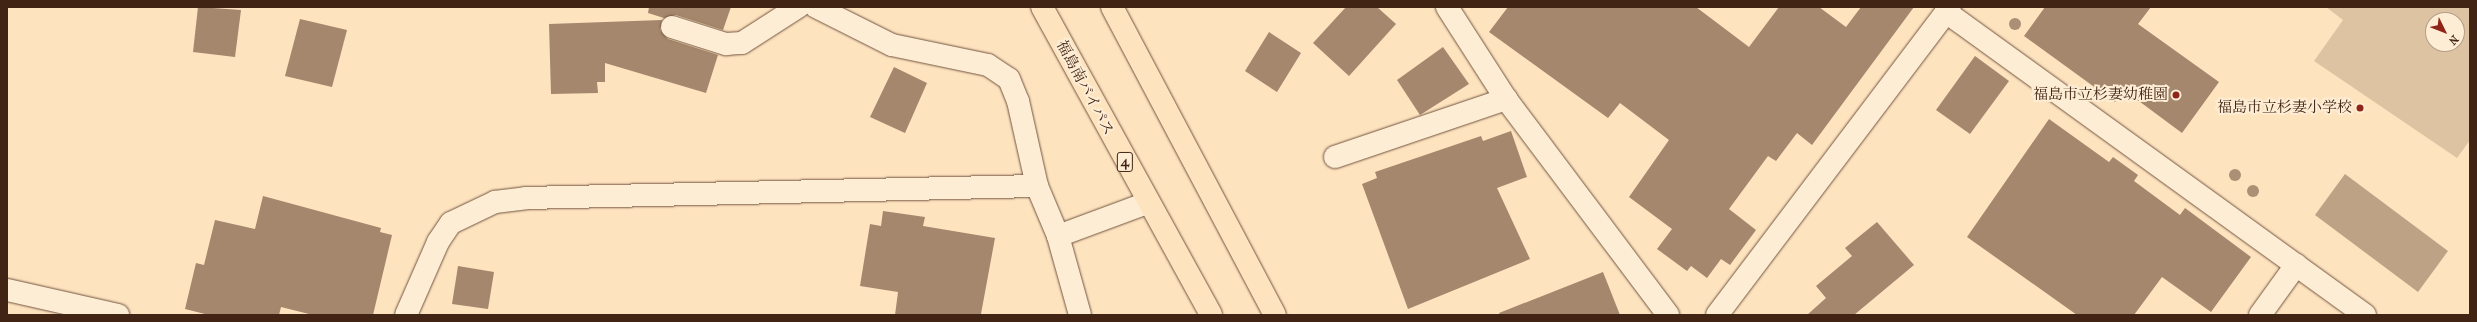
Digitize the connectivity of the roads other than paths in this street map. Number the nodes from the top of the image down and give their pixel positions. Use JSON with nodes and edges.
{"nodes":[{"id":1,"x":798,"y":7,"type":"edge"},
{"id":2,"x":816,"y":7,"type":"edge"},
{"id":3,"x":1042,"y":7,"type":"edge"},
{"id":4,"x":1112,"y":7,"type":"edge"},
{"id":5,"x":1447,"y":7,"type":"edge"},
{"id":6,"x":1948,"y":10,"type":"edge"},
{"id":7,"x":672,"y":27,"type":"dead end"},
{"id":8,"x":1506,"y":100,"type":"junction"},
{"id":9,"x":1335,"y":157,"type":"dead end"},
{"id":10,"x":1037,"y":186,"type":"junction"},
{"id":11,"x":1147,"y":203,"type":"junction"},
{"id":12,"x":1058,"y":236,"type":"junction"},
{"id":13,"x":2296,"y":265,"type":"junction"},
{"id":14,"x":7,"y":290,"type":"edge"},
{"id":15,"x":118,"y":315,"type":"edge"},
{"id":16,"x":406,"y":315,"type":"edge"},
{"id":17,"x":1080,"y":315,"type":"edge"},
{"id":18,"x":1211,"y":315,"type":"edge"},
{"id":19,"x":1275,"y":315,"type":"edge"},
{"id":20,"x":1668,"y":315,"type":"edge"},
{"id":21,"x":1717,"y":315,"type":"edge"},
{"id":22,"x":2260,"y":315,"type":"edge"},
{"id":23,"x":2365,"y":315,"type":"edge"}],
"edges":[{"from":1,"to":7,"type":"street"},
{"from":2,"to":10,"type":"street"},
{"from":3,"to":11,"type":"highway","name":"福島南バイパス","number":"4"},
{"from":4,"to":19,"type":"highway"},
{"from":5,"to":8,"type":"street"},
{"from":6,"to":13,"type":"street"},
{"from":6,"to":21,"type":"street"},
{"from":8,"to":9,"type":"street"},
{"from":8,"to":20,"type":"street"},
{"from":10,"to":12,"type":"street"},
{"from":10,"to":16,"type":"street"},
{"from":11,"to":12,"type":"street"},
{"from":11,"to":18,"type":"highway","name":"福島南バイパス","number":"4"},
{"from":12,"to":17,"type":"street"},
{"from":13,"to":22,"type":"street"},
{"from":13,"to":23,"type":"street"},
{"from":14,"to":15,"type":"street"}]}
